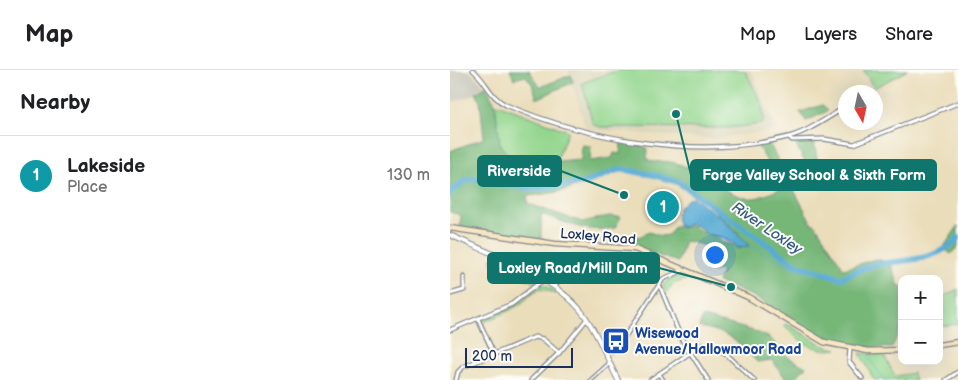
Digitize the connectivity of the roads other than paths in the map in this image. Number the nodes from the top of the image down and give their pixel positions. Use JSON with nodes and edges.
{"nodes":[{"id":1,"x":473,"y":70,"type":"edge"},
{"id":2,"x":958,"y":103,"type":"edge"},
{"id":3,"x":838,"y":111,"type":"edge"},
{"id":4,"x":788,"y":137,"type":"junction"},
{"id":5,"x":450,"y":228,"type":"edge"},
{"id":6,"x":450,"y":235,"type":"edge"},
{"id":7,"x":684,"y":270,"type":"junction"},
{"id":8,"x":464,"y":277,"type":"dead end"},
{"id":9,"x":543,"y":280,"type":"junction"},
{"id":10,"x":660,"y":283,"type":"junction"},
{"id":11,"x":555,"y":286,"type":"junction"},
{"id":12,"x":450,"y":294,"type":"edge"},
{"id":13,"x":478,"y":319,"type":"junction"},
{"id":14,"x":587,"y":319,"type":"junction"},
{"id":15,"x":450,"y":330,"type":"edge"},
{"id":16,"x":958,"y":342,"type":"edge"},
{"id":17,"x":943,"y":344,"type":"edge"},
{"id":18,"x":850,"y":348,"type":"junction"},
{"id":19,"x":898,"y":350,"type":"edge"},
{"id":20,"x":559,"y":353,"type":"junction"},
{"id":21,"x":689,"y":353,"type":"junction"},
{"id":22,"x":494,"y":354,"type":"junction"},
{"id":23,"x":606,"y":355,"type":"junction"},
{"id":24,"x":610,"y":363,"type":"junction"},
{"id":25,"x":958,"y":372,"type":"edge"},
{"id":26,"x":659,"y":374,"type":"junction"},
{"id":27,"x":862,"y":378,"type":"dead end"},
{"id":28,"x":456,"y":380,"type":"edge"},
{"id":29,"x":530,"y":380,"type":"edge"},
{"id":30,"x":591,"y":380,"type":"edge"},
{"id":31,"x":618,"y":380,"type":"edge"},
{"id":32,"x":650,"y":380,"type":"edge"},
{"id":33,"x":663,"y":380,"type":"edge"},
{"id":34,"x":708,"y":380,"type":"edge"},
{"id":35,"x":754,"y":380,"type":"edge"},
{"id":36,"x":946,"y":380,"type":"edge"}],
"edges":[{"from":1,"to":4,"type":"street"},
{"from":2,"to":4,"type":"street"},
{"from":3,"to":4,"type":"street"},
{"from":5,"to":7,"type":"main road","name":"Loxley Road"},
{"from":6,"to":9,"type":"street"},
{"from":7,"to":10,"type":"street"},
{"from":7,"to":18,"type":"main road","name":"Loxley Road"},
{"from":8,"to":12,"type":"street"},
{"from":9,"to":11,"type":"street"},
{"from":9,"to":13,"type":"street"},
{"from":10,"to":11,"type":"street"},
{"from":10,"to":21,"type":"street"},
{"from":10,"to":23,"type":"street"},
{"from":11,"to":14,"type":"street"},
{"from":13,"to":15,"type":"street"},
{"from":13,"to":22,"type":"street"},
{"from":14,"to":20,"type":"street"},
{"from":14,"to":23,"type":"street"},
{"from":16,"to":17,"type":"main road"},
{"from":18,"to":19,"type":"main road","name":"Loxley Road"},
{"from":18,"to":27,"type":"street"},
{"from":20,"to":22,"type":"street"},
{"from":20,"to":29,"type":"street"},
{"from":21,"to":26,"type":"street"},
{"from":21,"to":34,"type":"street"},
{"from":21,"to":35,"type":"street"},
{"from":22,"to":28,"type":"street"},
{"from":23,"to":24,"type":"street"},
{"from":24,"to":30,"type":"street"},
{"from":24,"to":31,"type":"street"},
{"from":25,"to":36,"type":"street"},
{"from":26,"to":32,"type":"street"},
{"from":26,"to":33,"type":"street"}]}
